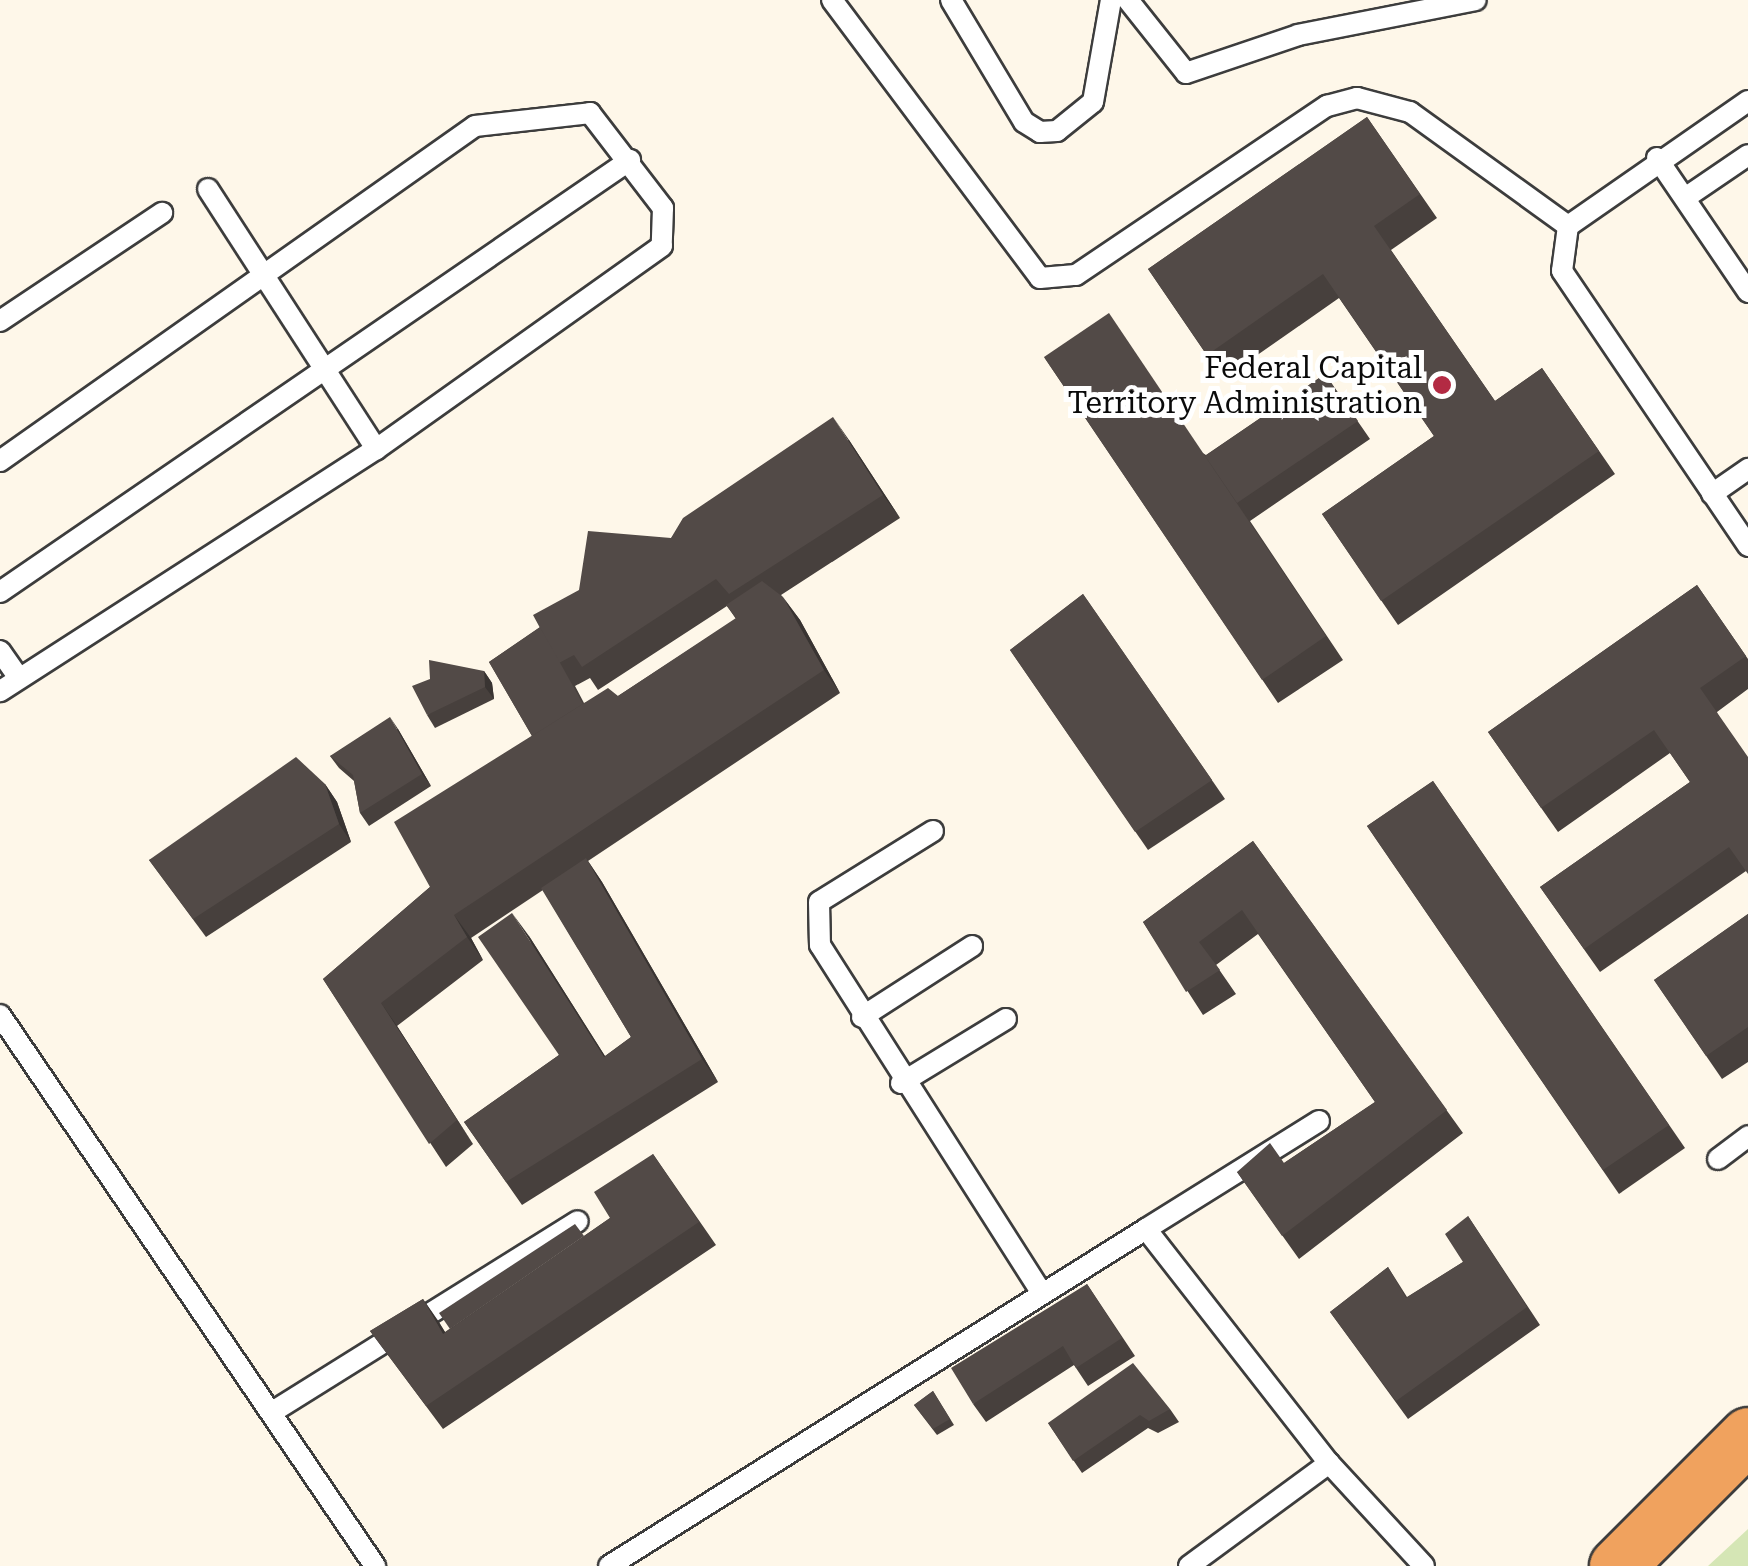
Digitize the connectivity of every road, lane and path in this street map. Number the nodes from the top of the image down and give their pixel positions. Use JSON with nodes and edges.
{"nodes":[{"id":1,"x":832,"y":0,"type":"edge"},
{"id":2,"x":951,"y":0,"type":"edge"},
{"id":3,"x":1111,"y":0,"type":"edge"},
{"id":4,"x":1128,"y":0,"type":"edge"},
{"id":5,"x":1476,"y":0,"type":"edge"},
{"id":6,"x":1748,"y":101,"type":"edge"},
{"id":7,"x":1748,"y":155,"type":"edge"},
{"id":8,"x":1658,"y":158,"type":"junction"},
{"id":9,"x":630,"y":160,"type":"junction"},
{"id":10,"x":208,"y":188,"type":"dead end"},
{"id":11,"x":1685,"y":198,"type":"junction"},
{"id":12,"x":162,"y":214,"type":"dead end"},
{"id":13,"x":1568,"y":226,"type":"junction"},
{"id":14,"x":266,"y":280,"type":"junction"},
{"id":15,"x":1748,"y":292,"type":"edge"},
{"id":16,"x":0,"y":321,"type":"edge"},
{"id":17,"x":322,"y":366,"type":"junction"},
{"id":18,"x":376,"y":449,"type":"junction"},
{"id":19,"x":0,"y":461,"type":"edge"},
{"id":20,"x":1748,"y":470,"type":"edge"},
{"id":21,"x":1712,"y":494,"type":"junction"},
{"id":22,"x":1748,"y":546,"type":"edge"},
{"id":23,"x":0,"y":592,"type":"edge"},
{"id":24,"x":0,"y":651,"type":"edge"},
{"id":25,"x":18,"y":678,"type":"junction"},
{"id":26,"x":0,"y":691,"type":"edge"},
{"id":27,"x":933,"y":832,"type":"dead end"},
{"id":28,"x":972,"y":946,"type":"dead end"},
{"id":29,"x":0,"y":1015,"type":"edge"},
{"id":30,"x":862,"y":1017,"type":"junction"},
{"id":31,"x":1006,"y":1019,"type":"dead end"},
{"id":32,"x":901,"y":1083,"type":"junction"},
{"id":33,"x":1319,"y":1122,"type":"dead end"},
{"id":34,"x":1748,"y":1136,"type":"edge"},
{"id":35,"x":1718,"y":1158,"type":"dead end"},
{"id":36,"x":578,"y":1221,"type":"edge"},
{"id":37,"x":1146,"y":1230,"type":"junction"},
{"id":38,"x":1040,"y":1290,"type":"junction"},
{"id":39,"x":274,"y":1411,"type":"junction"},
{"id":40,"x":1748,"y":1436,"type":"edge"},
{"id":41,"x":1329,"y":1462,"type":"junction"},
{"id":42,"x":375,"y":1566,"type":"edge"},
{"id":43,"x":609,"y":1566,"type":"edge"},
{"id":44,"x":1188,"y":1566,"type":"edge"},
{"id":45,"x":1424,"y":1566,"type":"edge"},
{"id":46,"x":1617,"y":1566,"type":"edge"}],
"edges":[{"from":1,"to":13,"type":"lane"},
{"from":2,"to":3,"type":"lane"},
{"from":4,"to":5,"type":"lane"},
{"from":6,"to":8,"type":"lane"},
{"from":7,"to":11,"type":"lane"},
{"from":8,"to":11,"type":"lane"},
{"from":8,"to":13,"type":"lane"},
{"from":9,"to":14,"type":"lane"},
{"from":9,"to":17,"type":"lane"},
{"from":9,"to":18,"type":"lane"},
{"from":10,"to":14,"type":"lane"},
{"from":11,"to":15,"type":"lane"},
{"from":12,"to":16,"type":"lane"},
{"from":13,"to":21,"type":"lane"},
{"from":14,"to":17,"type":"lane"},
{"from":14,"to":19,"type":"lane"},
{"from":17,"to":18,"type":"lane"},
{"from":17,"to":23,"type":"lane"},
{"from":18,"to":25,"type":"lane"},
{"from":20,"to":21,"type":"lane"},
{"from":21,"to":22,"type":"lane"},
{"from":24,"to":25,"type":"lane"},
{"from":25,"to":26,"type":"lane"},
{"from":27,"to":30,"type":"lane"},
{"from":28,"to":30,"type":"lane"},
{"from":29,"to":39,"type":"lane"},
{"from":30,"to":32,"type":"lane"},
{"from":31,"to":32,"type":"lane"},
{"from":32,"to":38,"type":"lane"},
{"from":33,"to":37,"type":"lane"},
{"from":34,"to":35,"type":"lane"},
{"from":36,"to":39,"type":"lane"},
{"from":37,"to":38,"type":"lane"},
{"from":37,"to":41,"type":"lane"},
{"from":38,"to":43,"type":"lane"},
{"from":39,"to":42,"type":"lane"},
{"from":40,"to":46,"type":"highway"},
{"from":41,"to":44,"type":"lane"},
{"from":41,"to":45,"type":"lane"}]}
